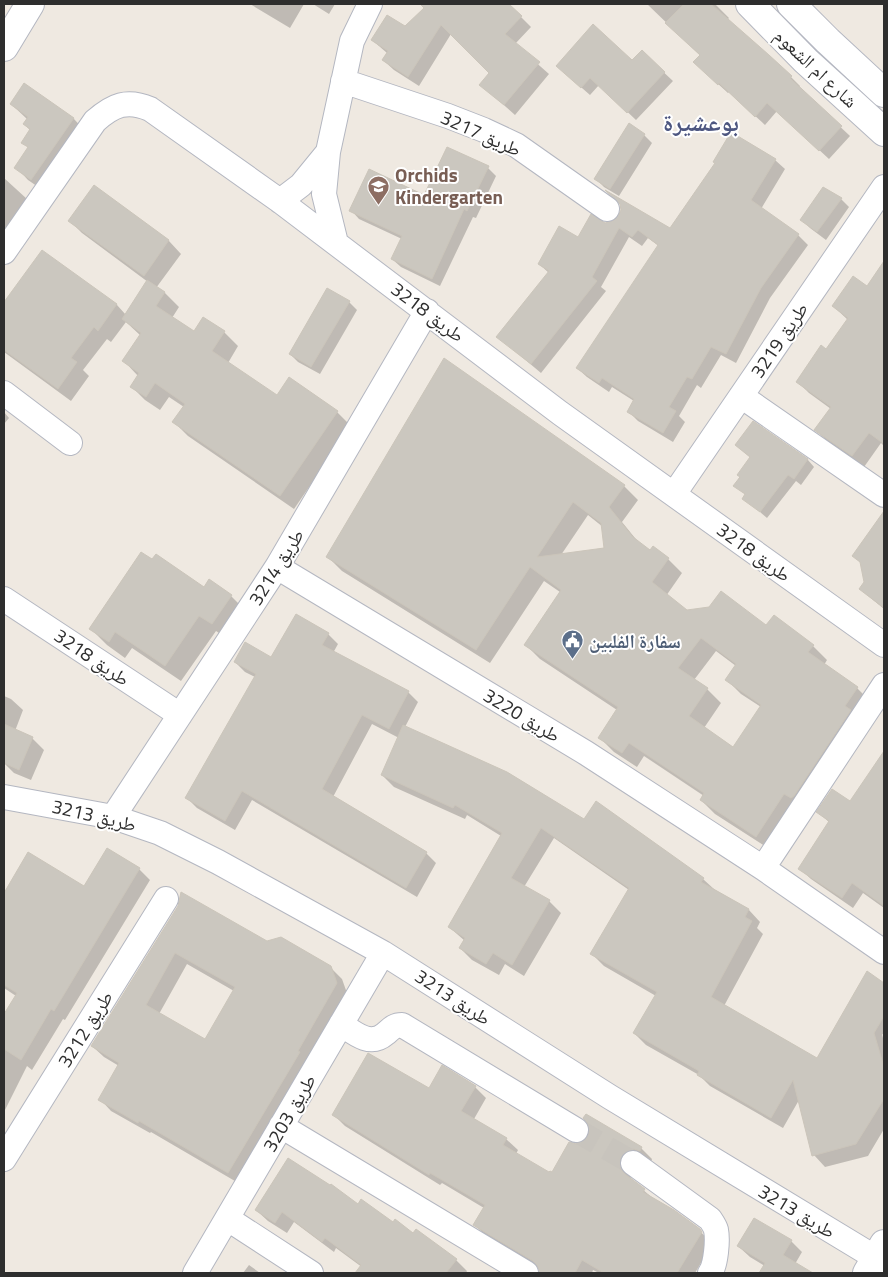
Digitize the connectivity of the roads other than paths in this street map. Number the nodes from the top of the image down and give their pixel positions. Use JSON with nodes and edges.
{"nodes":[{"id":1,"x":30,"y":4,"type":"edge"},
{"id":2,"x":370,"y":4,"type":"edge"},
{"id":3,"x":750,"y":4,"type":"edge"},
{"id":4,"x":791,"y":4,"type":"edge"},
{"id":5,"x":4,"y":47,"type":"edge"},
{"id":6,"x":344,"y":81,"type":"junction"},
{"id":7,"x":884,"y":93,"type":"edge"},
{"id":8,"x":884,"y":132,"type":"edge"},
{"id":9,"x":328,"y":152,"type":"junction"},
{"id":10,"x":884,"y":187,"type":"edge"},
{"id":11,"x":280,"y":201,"type":"junction"},
{"id":12,"x":607,"y":209,"type":"dead end"},
{"id":13,"x":336,"y":243,"type":"junction"},
{"id":14,"x":4,"y":252,"type":"edge"},
{"id":15,"x":427,"y":311,"type":"junction"},
{"id":16,"x":4,"y":393,"type":"edge"},
{"id":17,"x":741,"y":396,"type":"junction"},
{"id":18,"x":70,"y":443,"type":"dead end"},
{"id":19,"x":674,"y":494,"type":"junction"},
{"id":20,"x":884,"y":495,"type":"edge"},
{"id":21,"x":278,"y":567,"type":"junction"},
{"id":22,"x":4,"y":598,"type":"edge"},
{"id":23,"x":884,"y":645,"type":"edge"},
{"id":24,"x":884,"y":685,"type":"edge"},
{"id":25,"x":180,"y":715,"type":"junction"},
{"id":26,"x":4,"y":797,"type":"edge"},
{"id":27,"x":113,"y":817,"type":"junction"},
{"id":28,"x":763,"y":868,"type":"junction"},
{"id":29,"x":166,"y":899,"type":"dead end"},
{"id":30,"x":884,"y":952,"type":"edge"},
{"id":31,"x":383,"y":953,"type":"junction"},
{"id":32,"x":341,"y":1024,"type":"junction"},
{"id":33,"x":281,"y":1126,"type":"junction"},
{"id":34,"x":576,"y":1130,"type":"tunnel mouth"},
{"id":35,"x":4,"y":1159,"type":"edge"},
{"id":36,"x":633,"y":1164,"type":"tunnel mouth"},
{"id":37,"x":228,"y":1219,"type":"junction"},
{"id":38,"x":876,"y":1258,"type":"edge"},
{"id":39,"x":195,"y":1273,"type":"edge"},
{"id":40,"x":311,"y":1273,"type":"edge"},
{"id":41,"x":526,"y":1273,"type":"edge"},
{"id":42,"x":710,"y":1273,"type":"edge"}],
"edges":[{"from":1,"to":5,"type":"street"},
{"from":2,"to":6,"type":"street"},
{"from":3,"to":8,"type":"street","name":"شارع ام الشعوم"},
{"from":4,"to":7,"type":"street","name":"شارع ام الشعوم"},
{"from":6,"to":9,"type":"street"},
{"from":6,"to":12,"type":"street","name":"طريق 3217"},
{"from":9,"to":11,"type":"street"},
{"from":9,"to":13,"type":"street"},
{"from":10,"to":17,"type":"street","name":"طريق 3219"},
{"from":11,"to":13,"type":"street","name":"طريق 3218"},
{"from":11,"to":14,"type":"street","name":"طريق 3218"},
{"from":13,"to":15,"type":"street","name":"طريق 3218"},
{"from":15,"to":19,"type":"street","name":"طريق 3218"},
{"from":15,"to":21,"type":"street","name":"طريق 3214"},
{"from":16,"to":18,"type":"street"},
{"from":17,"to":19,"type":"street","name":"طريق 3219"},
{"from":17,"to":20,"type":"street"},
{"from":19,"to":23,"type":"street","name":"طريق 3218"},
{"from":21,"to":25,"type":"street","name":"طريق 3214"},
{"from":21,"to":28,"type":"street","name":"طريق 3220"},
{"from":22,"to":25,"type":"street","name":"طريق 3218"},
{"from":24,"to":28,"type":"street"},
{"from":25,"to":27,"type":"street","name":"طريق 3214"},
{"from":26,"to":27,"type":"street","name":"طريق 3213"},
{"from":27,"to":31,"type":"street","name":"طريق 3213"},
{"from":28,"to":30,"type":"street","name":"طريق 3220"},
{"from":29,"to":35,"type":"street","name":"طريق 3212"},
{"from":31,"to":32,"type":"street","name":"طريق 3203"},
{"from":31,"to":38,"type":"street","name":"طريق 3213"},
{"from":32,"to":33,"type":"street","name":"طريق 3203"},
{"from":32,"to":34,"type":"street"},
{"from":33,"to":37,"type":"street","name":"طريق 3203"},
{"from":33,"to":41,"type":"street"},
{"from":36,"to":42,"type":"street"},
{"from":37,"to":39,"type":"street","name":"طريق 3203"},
{"from":37,"to":40,"type":"street"}]}
